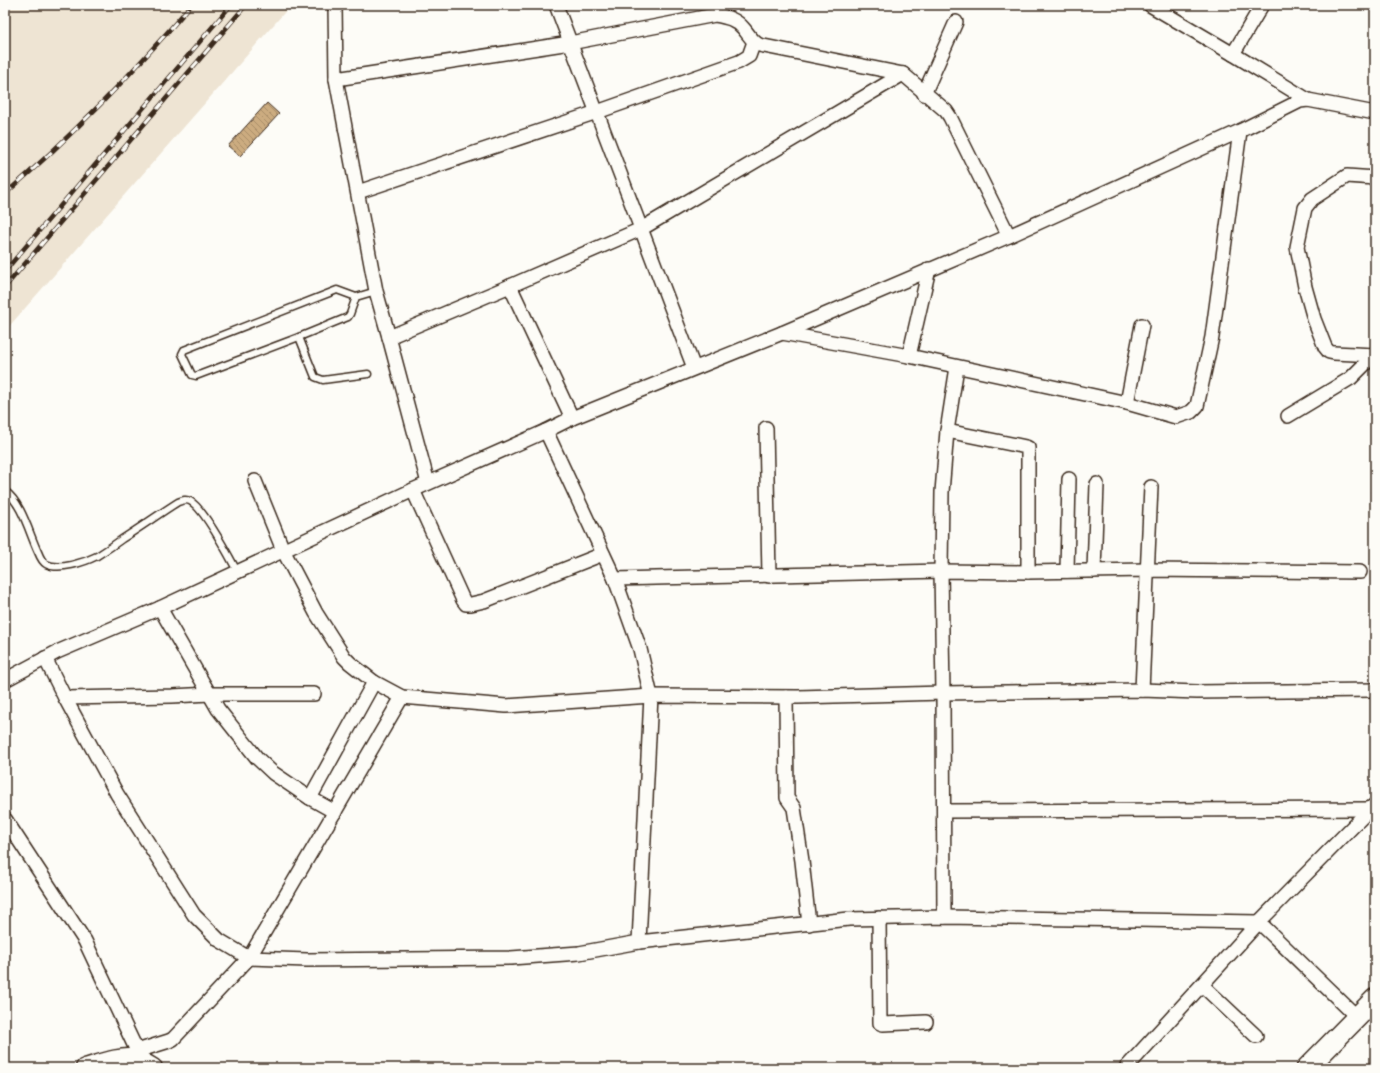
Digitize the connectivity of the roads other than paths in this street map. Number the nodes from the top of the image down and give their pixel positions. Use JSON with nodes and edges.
{"nodes":[{"id":1,"x":334,"y":5,"type":"edge"},
{"id":2,"x":556,"y":5,"type":"edge"},
{"id":3,"x":1150,"y":5,"type":"edge"},
{"id":4,"x":1262,"y":5,"type":"edge"},
{"id":5,"x":956,"y":22,"type":"dead end"},
{"id":6,"x":754,"y":42,"type":"junction"},
{"id":7,"x":570,"y":43,"type":"junction"},
{"id":8,"x":1233,"y":54,"type":"junction"},
{"id":9,"x":903,"y":74,"type":"junction"},
{"id":10,"x":336,"y":79,"type":"junction"},
{"id":11,"x":924,"y":94,"type":"junction"},
{"id":12,"x":1308,"y":100,"type":"junction"},
{"id":13,"x":597,"y":112,"type":"junction"},
{"id":14,"x":1375,"y":113,"type":"edge"},
{"id":15,"x":1240,"y":131,"type":"junction"},
{"id":16,"x":1375,"y":178,"type":"edge"},
{"id":17,"x":358,"y":192,"type":"junction"},
{"id":18,"x":641,"y":229,"type":"junction"},
{"id":19,"x":1008,"y":236,"type":"junction"},
{"id":20,"x":929,"y":269,"type":"junction"},
{"id":21,"x":510,"y":286,"type":"junction"},
{"id":22,"x":376,"y":291,"type":"junction"},
{"id":23,"x":356,"y":297,"type":"junction"},
{"id":24,"x":1142,"y":325,"type":"dead end"},
{"id":25,"x":782,"y":333,"type":"junction"},
{"id":26,"x":389,"y":336,"type":"junction"},
{"id":27,"x":299,"y":337,"type":"junction"},
{"id":28,"x":909,"y":356,"type":"junction"},
{"id":29,"x":1374,"y":356,"type":"edge"},
{"id":30,"x":957,"y":367,"type":"junction"},
{"id":31,"x":694,"y":368,"type":"junction"},
{"id":32,"x":368,"y":374,"type":"dead end"},
{"id":33,"x":1127,"y":403,"type":"junction"},
{"id":34,"x":1288,"y":416,"type":"dead end"},
{"id":35,"x":572,"y":418,"type":"junction"},
{"id":36,"x":766,"y":428,"type":"dead end"},
{"id":37,"x":546,"y":431,"type":"junction"},
{"id":38,"x":947,"y":432,"type":"junction"},
{"id":39,"x":1069,"y":479,"type":"dead end"},
{"id":40,"x":255,"y":481,"type":"dead end"},
{"id":41,"x":428,"y":483,"type":"junction"},
{"id":42,"x":1097,"y":484,"type":"dead end"},
{"id":43,"x":1151,"y":487,"type":"dead end"},
{"id":44,"x":413,"y":490,"type":"junction"},
{"id":45,"x":5,"y":491,"type":"edge"},
{"id":46,"x":283,"y":550,"type":"junction"},
{"id":47,"x":603,"y":554,"type":"junction"},
{"id":48,"x":1148,"y":570,"type":"junction"},
{"id":49,"x":238,"y":571,"type":"junction"},
{"id":50,"x":941,"y":571,"type":"junction"},
{"id":51,"x":1067,"y":571,"type":"junction"},
{"id":52,"x":1094,"y":571,"type":"junction"},
{"id":53,"x":1028,"y":572,"type":"junction"},
{"id":54,"x":1360,"y":572,"type":"dead end"},
{"id":55,"x":769,"y":576,"type":"junction"},
{"id":56,"x":615,"y":580,"type":"junction"},
{"id":57,"x":160,"y":608,"type":"junction"},
{"id":58,"x":45,"y":658,"type":"junction"},
{"id":59,"x":5,"y":680,"type":"edge"},
{"id":60,"x":374,"y":682,"type":"junction"},
{"id":61,"x":1142,"y":690,"type":"junction"},
{"id":62,"x":1375,"y":690,"type":"edge"},
{"id":63,"x":943,"y":693,"type":"junction"},
{"id":64,"x":210,"y":694,"type":"junction"},
{"id":65,"x":314,"y":694,"type":"dead end"},
{"id":66,"x":402,"y":696,"type":"junction"},
{"id":67,"x":651,"y":696,"type":"junction"},
{"id":68,"x":786,"y":697,"type":"junction"},
{"id":69,"x":65,"y":698,"type":"junction"},
{"id":70,"x":310,"y":798,"type":"junction"},
{"id":71,"x":1373,"y":807,"type":"edge"},
{"id":72,"x":944,"y":811,"type":"junction"},
{"id":73,"x":336,"y":812,"type":"junction"},
{"id":74,"x":5,"y":819,"type":"edge"},
{"id":75,"x":944,"y":917,"type":"junction"},
{"id":76,"x":879,"y":918,"type":"junction"},
{"id":77,"x":1259,"y":922,"type":"junction"},
{"id":78,"x":809,"y":924,"type":"junction"},
{"id":79,"x":639,"y":942,"type":"junction"},
{"id":80,"x":249,"y":958,"type":"junction"},
{"id":81,"x":1202,"y":985,"type":"junction"},
{"id":82,"x":1375,"y":999,"type":"edge"},
{"id":83,"x":1358,"y":1018,"type":"junction"},
{"id":84,"x":926,"y":1022,"type":"dead end"},
{"id":85,"x":1256,"y":1036,"type":"dead end"},
{"id":86,"x":137,"y":1055,"type":"junction"},
{"id":87,"x":85,"y":1068,"type":"edge"},
{"id":88,"x":153,"y":1068,"type":"edge"},
{"id":89,"x":1126,"y":1068,"type":"edge"},
{"id":90,"x":1308,"y":1068,"type":"edge"}],
"edges":[{"from":1,"to":10,"type":"street"},
{"from":2,"to":7,"type":"street"},
{"from":3,"to":8,"type":"street"},
{"from":4,"to":8,"type":"street"},
{"from":5,"to":11,"type":"street"},
{"from":6,"to":7,"type":"street"},
{"from":6,"to":9,"type":"street"},
{"from":6,"to":13,"type":"street"},
{"from":7,"to":10,"type":"street"},
{"from":7,"to":13,"type":"street"},
{"from":8,"to":12,"type":"street"},
{"from":9,"to":11,"type":"street"},
{"from":9,"to":18,"type":"street"},
{"from":10,"to":17,"type":"street"},
{"from":11,"to":19,"type":"street"},
{"from":12,"to":14,"type":"street"},
{"from":12,"to":15,"type":"street"},
{"from":13,"to":17,"type":"street"},
{"from":13,"to":18,"type":"street"},
{"from":15,"to":19,"type":"street"},
{"from":15,"to":33,"type":"street"},
{"from":16,"to":29,"type":"street"},
{"from":17,"to":22,"type":"street"},
{"from":18,"to":21,"type":"street"},
{"from":18,"to":31,"type":"street"},
{"from":19,"to":20,"type":"street"},
{"from":20,"to":25,"type":"street"},
{"from":20,"to":28,"type":"street"},
{"from":21,"to":26,"type":"street"},
{"from":21,"to":35,"type":"street"},
{"from":22,"to":23,"type":"lane"},
{"from":22,"to":26,"type":"street"},
{"from":23,"to":27,"type":"lane"},
{"from":23,"to":27,"type":"lane"},
{"from":24,"to":33,"type":"street"},
{"from":25,"to":28,"type":"street"},
{"from":25,"to":31,"type":"street"},
{"from":26,"to":41,"type":"street"},
{"from":27,"to":32,"type":"lane"},
{"from":28,"to":30,"type":"street"},
{"from":29,"to":34,"type":"street"},
{"from":30,"to":33,"type":"street"},
{"from":30,"to":38,"type":"street"},
{"from":31,"to":35,"type":"street"},
{"from":35,"to":37,"type":"street"},
{"from":36,"to":55,"type":"street"},
{"from":37,"to":41,"type":"street"},
{"from":37,"to":47,"type":"street"},
{"from":38,"to":50,"type":"street"},
{"from":38,"to":53,"type":"street"},
{"from":39,"to":51,"type":"street"},
{"from":40,"to":46,"type":"street"},
{"from":41,"to":44,"type":"street"},
{"from":42,"to":52,"type":"street"},
{"from":43,"to":48,"type":"street"},
{"from":44,"to":46,"type":"street"},
{"from":44,"to":47,"type":"street"},
{"from":45,"to":49,"type":"lane"},
{"from":46,"to":49,"type":"street"},
{"from":46,"to":60,"type":"street"},
{"from":47,"to":56,"type":"street"},
{"from":48,"to":52,"type":"street"},
{"from":48,"to":54,"type":"street"},
{"from":48,"to":61,"type":"street"},
{"from":49,"to":57,"type":"street"},
{"from":50,"to":53,"type":"street"},
{"from":50,"to":55,"type":"street"},
{"from":50,"to":63,"type":"street"},
{"from":51,"to":52,"type":"street"},
{"from":51,"to":53,"type":"street"},
{"from":55,"to":56,"type":"street"},
{"from":56,"to":67,"type":"street"},
{"from":57,"to":58,"type":"street"},
{"from":57,"to":64,"type":"street"},
{"from":58,"to":59,"type":"street"},
{"from":58,"to":69,"type":"street"},
{"from":60,"to":66,"type":"street"},
{"from":60,"to":70,"type":"street"},
{"from":61,"to":62,"type":"street"},
{"from":61,"to":63,"type":"street"},
{"from":63,"to":68,"type":"street"},
{"from":63,"to":72,"type":"street"},
{"from":64,"to":65,"type":"street"},
{"from":64,"to":69,"type":"street"},
{"from":64,"to":70,"type":"street"},
{"from":66,"to":67,"type":"street"},
{"from":66,"to":73,"type":"street"},
{"from":67,"to":68,"type":"street"},
{"from":67,"to":79,"type":"street"},
{"from":68,"to":78,"type":"street"},
{"from":69,"to":80,"type":"street"},
{"from":70,"to":73,"type":"street"},
{"from":71,"to":72,"type":"street"},
{"from":71,"to":77,"type":"street"},
{"from":72,"to":75,"type":"street"},
{"from":73,"to":80,"type":"street"},
{"from":74,"to":86,"type":"street"},
{"from":75,"to":76,"type":"street"},
{"from":75,"to":77,"type":"street"},
{"from":76,"to":78,"type":"street"},
{"from":76,"to":84,"type":"street"},
{"from":77,"to":81,"type":"street"},
{"from":77,"to":83,"type":"street"},
{"from":78,"to":79,"type":"street"},
{"from":79,"to":80,"type":"street"},
{"from":80,"to":86,"type":"street"},
{"from":81,"to":85,"type":"street"},
{"from":81,"to":89,"type":"street"},
{"from":82,"to":83,"type":"main road"},
{"from":83,"to":90,"type":"main road"},
{"from":86,"to":87,"type":"main road"},
{"from":86,"to":88,"type":"main road"}]}
